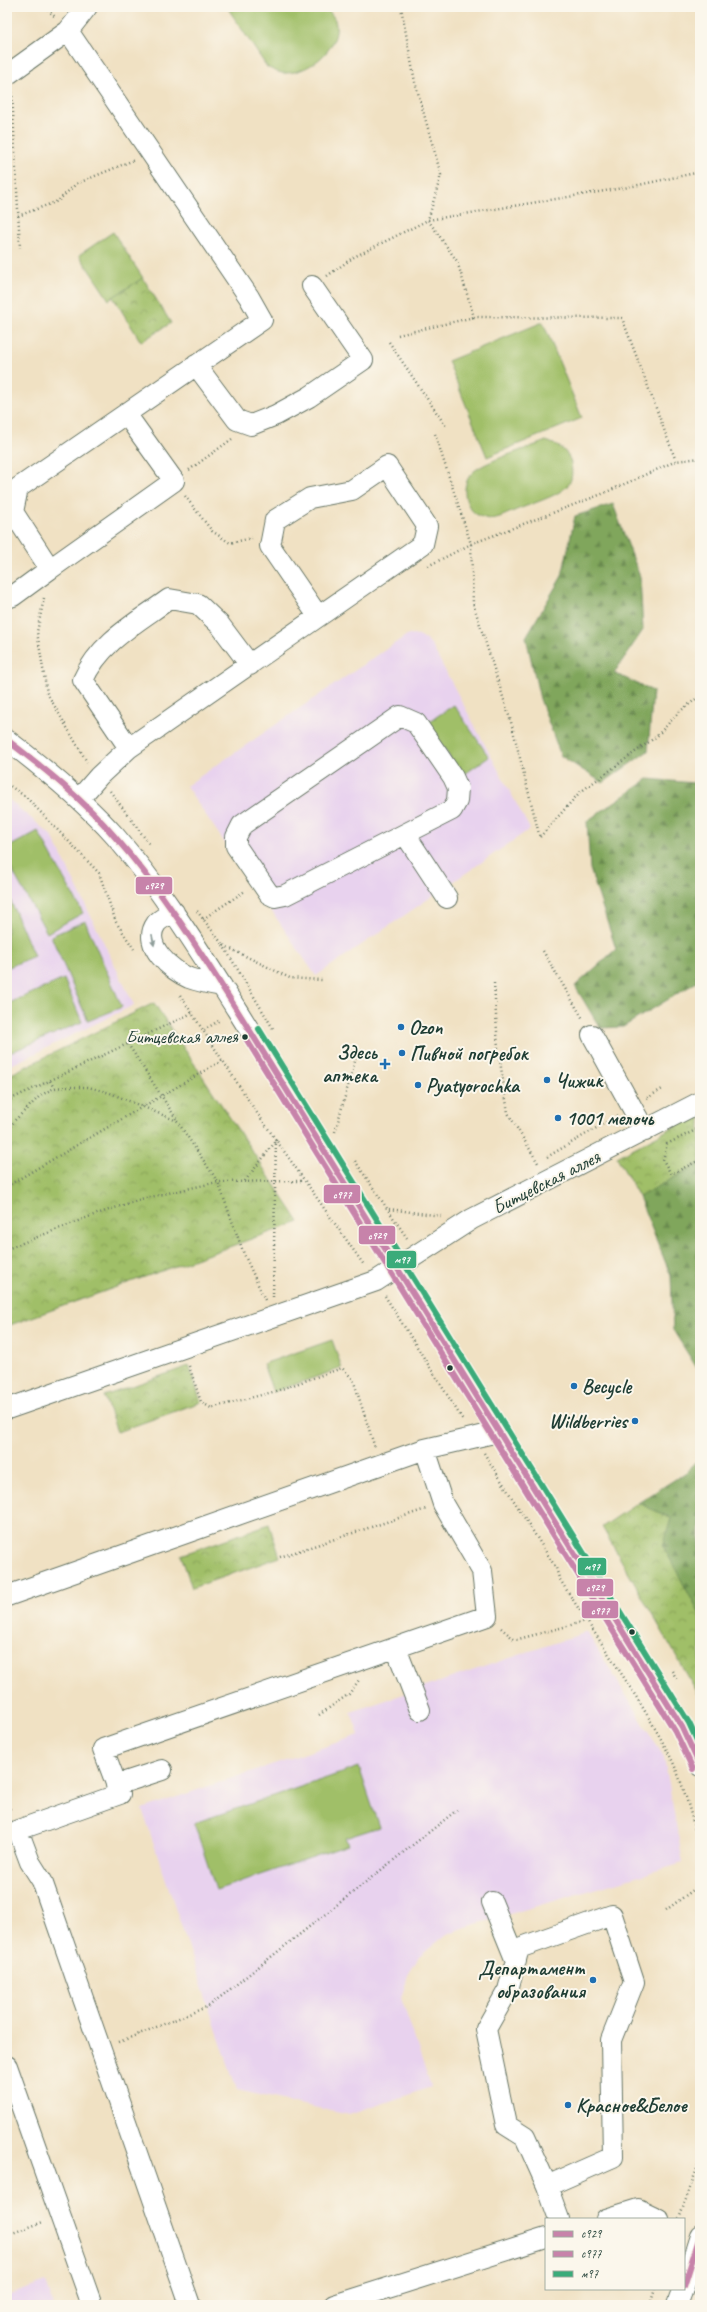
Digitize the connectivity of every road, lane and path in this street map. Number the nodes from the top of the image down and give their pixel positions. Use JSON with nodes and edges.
{"nodes":[{"id":1,"x":87,"y":7,"type":"edge"},
{"id":2,"x":401,"y":7,"type":"edge"},
{"id":3,"x":68,"y":31,"type":"junction"},
{"id":4,"x":9,"y":73,"type":"edge"},
{"id":5,"x":151,"y":153,"type":"junction"},
{"id":6,"x":700,"y":172,"type":"edge"},
{"id":7,"x":18,"y":216,"type":"junction"},
{"id":8,"x":428,"y":220,"type":"junction"},
{"id":9,"x":20,"y":248,"type":"dead end"},
{"id":10,"x":319,"y":282,"type":"joint"},
{"id":11,"x":474,"y":317,"type":"junction"},
{"id":12,"x":398,"y":335,"type":"dead end"},
{"id":13,"x":389,"y":342,"type":"dead end"},
{"id":14,"x":196,"y":365,"type":"junction"},
{"id":15,"x":126,"y":414,"type":"junction"},
{"id":16,"x":251,"y":424,"type":"junction"},
{"id":17,"x":447,"y":428,"type":"dead end"},
{"id":18,"x":435,"y":434,"type":"dead end"},
{"id":19,"x":700,"y":458,"type":"edge"},
{"id":20,"x":676,"y":461,"type":"junction"},
{"id":21,"x":174,"y":481,"type":"junction"},
{"id":22,"x":230,"y":543,"type":"dead end"},
{"id":23,"x":471,"y":544,"type":"junction"},
{"id":24,"x":50,"y":569,"type":"junction"},
{"id":25,"x":7,"y":598,"type":"edge"},
{"id":26,"x":318,"y":616,"type":"junction"},
{"id":27,"x":250,"y":665,"type":"junction"},
{"id":28,"x":700,"y":696,"type":"edge"},
{"id":29,"x":7,"y":740,"type":"edge"},
{"id":30,"x":129,"y":748,"type":"junction"},
{"id":31,"x":99,"y":776,"type":"junction"},
{"id":32,"x":7,"y":784,"type":"edge"},
{"id":33,"x":79,"y":799,"type":"junction"},
{"id":34,"x":405,"y":834,"type":"junction"},
{"id":35,"x":153,"y":850,"type":"dead end"},
{"id":36,"x":247,"y":889,"type":"dead end"},
{"id":37,"x":447,"y":898,"type":"dead end"},
{"id":38,"x":194,"y":906,"type":"dead end"},
{"id":39,"x":174,"y":912,"type":"junction"},
{"id":40,"x":204,"y":919,"type":"junction"},
{"id":41,"x":543,"y":951,"type":"dead end"},
{"id":42,"x":138,"y":955,"type":"dead end"},
{"id":43,"x":322,"y":980,"type":"dead end"},
{"id":44,"x":494,"y":983,"type":"dead end"},
{"id":45,"x":222,"y":986,"type":"junction"},
{"id":46,"x":179,"y":993,"type":"dead end"},
{"id":47,"x":224,"y":1018,"type":"dead end"},
{"id":48,"x":204,"y":1030,"type":"dead end"},
{"id":49,"x":592,"y":1035,"type":"joint"},
{"id":50,"x":128,"y":1044,"type":"junction"},
{"id":51,"x":357,"y":1054,"type":"dead end"},
{"id":52,"x":223,"y":1060,"type":"dead end"},
{"id":53,"x":50,"y":1081,"type":"junction"},
{"id":54,"x":54,"y":1088,"type":"junction"},
{"id":55,"x":664,"y":1088,"type":"dead end"},
{"id":56,"x":161,"y":1096,"type":"junction"},
{"id":57,"x":7,"y":1101,"type":"edge"},
{"id":58,"x":700,"y":1102,"type":"edge"},
{"id":59,"x":142,"y":1106,"type":"junction"},
{"id":60,"x":632,"y":1107,"type":"junction"},
{"id":61,"x":177,"y":1121,"type":"junction"},
{"id":62,"x":700,"y":1128,"type":"edge"},
{"id":63,"x":645,"y":1131,"type":"junction"},
{"id":64,"x":7,"y":1134,"type":"edge"},
{"id":65,"x":339,"y":1138,"type":"dead end"},
{"id":66,"x":353,"y":1157,"type":"dead end"},
{"id":67,"x":700,"y":1160,"type":"edge"},
{"id":68,"x":538,"y":1163,"type":"junction"},
{"id":69,"x":277,"y":1181,"type":"junction"},
{"id":70,"x":304,"y":1181,"type":"dead end"},
{"id":71,"x":549,"y":1181,"type":"junction"},
{"id":72,"x":218,"y":1182,"type":"junction"},
{"id":73,"x":245,"y":1182,"type":"junction"},
{"id":74,"x":7,"y":1186,"type":"edge"},
{"id":75,"x":388,"y":1209,"type":"junction"},
{"id":76,"x":472,"y":1219,"type":"junction"},
{"id":77,"x":7,"y":1249,"type":"edge"},
{"id":78,"x":418,"y":1254,"type":"junction"},
{"id":79,"x":396,"y":1268,"type":"junction"},
{"id":80,"x":272,"y":1318,"type":"junction"},
{"id":81,"x":184,"y":1349,"type":"junction"},
{"id":82,"x":7,"y":1409,"type":"edge"},
{"id":83,"x":498,"y":1432,"type":"junction"},
{"id":84,"x":425,"y":1449,"type":"junction"},
{"id":85,"x":380,"y":1465,"type":"junction"},
{"id":86,"x":444,"y":1504,"type":"junction"},
{"id":87,"x":280,"y":1557,"type":"dead end"},
{"id":88,"x":7,"y":1596,"type":"edge"},
{"id":89,"x":487,"y":1616,"type":"junction"},
{"id":90,"x":586,"y":1621,"type":"dead end"},
{"id":91,"x":396,"y":1648,"type":"junction"},
{"id":92,"x":362,"y":1677,"type":"dead end"},
{"id":93,"x":420,"y":1710,"type":"dead end"},
{"id":94,"x":319,"y":1715,"type":"dead end"},
{"id":95,"x":700,"y":1766,"type":"edge"},
{"id":96,"x":162,"y":1770,"type":"dead end"},
{"id":97,"x":116,"y":1785,"type":"junction"},
{"id":98,"x":457,"y":1810,"type":"dead end"},
{"id":99,"x":12,"y":1832,"type":"edge"},
{"id":100,"x":700,"y":1885,"type":"edge"},
{"id":101,"x":492,"y":1902,"type":"dead end"},
{"id":102,"x":666,"y":1910,"type":"dead end"},
{"id":103,"x":516,"y":1961,"type":"junction"},
{"id":104,"x":100,"y":2049,"type":"junction"},
{"id":105,"x":7,"y":2066,"type":"edge"},
{"id":106,"x":700,"y":2160,"type":"edge"},
{"id":107,"x":547,"y":2186,"type":"junction"},
{"id":108,"x":559,"y":2218,"type":"edge"},
{"id":109,"x":609,"y":2218,"type":"edge"},
{"id":110,"x":658,"y":2218,"type":"edge"},
{"id":111,"x":678,"y":2218,"type":"edge"},
{"id":112,"x":45,"y":2221,"type":"dead end"},
{"id":113,"x":685,"y":2229,"type":"edge"},
{"id":114,"x":700,"y":2232,"type":"edge"},
{"id":115,"x":7,"y":2235,"type":"edge"},
{"id":116,"x":700,"y":2236,"type":"edge"},
{"id":117,"x":545,"y":2238,"type":"edge"},
{"id":118,"x":685,"y":2283,"type":"edge"},
{"id":119,"x":655,"y":2290,"type":"edge"},
{"id":120,"x":683,"y":2290,"type":"edge"},
{"id":121,"x":92,"y":2305,"type":"edge"},
{"id":122,"x":190,"y":2305,"type":"edge"},
{"id":123,"x":334,"y":2305,"type":"edge"},
{"id":124,"x":650,"y":2305,"type":"edge"},
{"id":125,"x":678,"y":2305,"type":"edge"}],
"edges":[{"from":1,"to":3,"type":"street"},
{"from":2,"to":8,"type":"path"},
{"from":3,"to":4,"type":"street"},
{"from":3,"to":5,"type":"street"},
{"from":4,"to":7,"type":"path"},
{"from":5,"to":7,"type":"path"},
{"from":5,"to":14,"type":"street"},
{"from":6,"to":8,"type":"path"},
{"from":7,"to":9,"type":"path"},
{"from":8,"to":10,"type":"path"},
{"from":8,"to":11,"type":"path"},
{"from":10,"to":16,"type":"street"},
{"from":11,"to":12,"type":"path"},
{"from":11,"to":20,"type":"path"},
{"from":13,"to":17,"type":"path"},
{"from":14,"to":15,"type":"street"},
{"from":14,"to":16,"type":"street"},
{"from":15,"to":21,"type":"street"},
{"from":15,"to":24,"type":"street"},
{"from":16,"to":21,"type":"path"},
{"from":18,"to":23,"type":"path"},
{"from":19,"to":20,"type":"path"},
{"from":20,"to":23,"type":"path"},
{"from":21,"to":22,"type":"path"},
{"from":21,"to":24,"type":"street"},
{"from":23,"to":28,"type":"path"},
{"from":24,"to":25,"type":"street"},
{"from":24,"to":31,"type":"path"},
{"from":26,"to":26,"type":"street"},
{"from":26,"to":27,"type":"street"},
{"from":27,"to":30,"type":"street"},
{"from":27,"to":30,"type":"street"},
{"from":29,"to":33,"type":"street"},
{"from":30,"to":31,"type":"street"},
{"from":31,"to":33,"type":"street"},
{"from":31,"to":35,"type":"path"},
{"from":32,"to":42,"type":"path"},
{"from":33,"to":39,"type":"street"},
{"from":34,"to":34,"type":"street"},
{"from":34,"to":37,"type":"street"},
{"from":36,"to":40,"type":"path"},
{"from":38,"to":40,"type":"path"},
{"from":39,"to":45,"type":"street"},
{"from":39,"to":45,"type":"street","one_way":true},
{"from":40,"to":43,"type":"path"},
{"from":41,"to":49,"type":"path"},
{"from":44,"to":68,"type":"path"},
{"from":45,"to":79,"type":"street"},
{"from":46,"to":50,"type":"path"},
{"from":47,"to":48,"type":"path"},
{"from":49,"to":60,"type":"street"},
{"from":50,"to":53,"type":"path"},
{"from":50,"to":56,"type":"path"},
{"from":51,"to":65,"type":"path"},
{"from":52,"to":56,"type":"path"},
{"from":53,"to":54,"type":"path"},
{"from":53,"to":57,"type":"path"},
{"from":54,"to":59,"type":"path"},
{"from":54,"to":64,"type":"path"},
{"from":55,"to":60,"type":"path"},
{"from":56,"to":59,"type":"path"},
{"from":56,"to":61,"type":"path"},
{"from":58,"to":63,"type":"street","name":"Битцевская аллея"},
{"from":59,"to":61,"type":"path"},
{"from":59,"to":74,"type":"path"},
{"from":60,"to":63,"type":"street"},
{"from":60,"to":68,"type":"path"},
{"from":61,"to":72,"type":"path"},
{"from":62,"to":67,"type":"path"},
{"from":63,"to":71,"type":"street","name":"Битцевская аллея"},
{"from":66,"to":75,"type":"path"},
{"from":68,"to":71,"type":"path"},
{"from":69,"to":70,"type":"path"},
{"from":69,"to":73,"type":"path"},
{"from":69,"to":73,"type":"path"},
{"from":69,"to":80,"type":"path"},
{"from":71,"to":76,"type":"street","name":"Битцевская аллея"},
{"from":72,"to":73,"type":"path"},
{"from":72,"to":77,"type":"path"},
{"from":72,"to":80,"type":"path"},
{"from":75,"to":76,"type":"path"},
{"from":75,"to":78,"type":"path"},
{"from":76,"to":78,"type":"street","name":"Битцевская аллея"},
{"from":78,"to":79,"type":"street","name":"Битцевская аллея"},
{"from":79,"to":80,"type":"street","name":"Битцевская аллея"},
{"from":79,"to":83,"type":"street"},
{"from":80,"to":81,"type":"street","name":"Битцевская аллея"},
{"from":81,"to":82,"type":"street","name":"Битцевская аллея"},
{"from":81,"to":85,"type":"path"},
{"from":83,"to":84,"type":"street"},
{"from":83,"to":95,"type":"street"},
{"from":84,"to":85,"type":"street"},
{"from":84,"to":86,"type":"street"},
{"from":85,"to":88,"type":"street"},
{"from":86,"to":87,"type":"path"},
{"from":86,"to":89,"type":"street"},
{"from":89,"to":90,"type":"path"},
{"from":89,"to":91,"type":"street"},
{"from":91,"to":93,"type":"street"},
{"from":91,"to":97,"type":"street"},
{"from":92,"to":94,"type":"path"},
{"from":96,"to":97,"type":"street"},
{"from":97,"to":99,"type":"street"},
{"from":98,"to":104,"type":"path"},
{"from":99,"to":104,"type":"street"},
{"from":100,"to":102,"type":"path"},
{"from":101,"to":103,"type":"street"},
{"from":103,"to":107,"type":"street"},
{"from":103,"to":107,"type":"street"},
{"from":104,"to":122,"type":"street"},
{"from":105,"to":121,"type":"street"},
{"from":106,"to":111,"type":"path"},
{"from":107,"to":108,"type":"street"},
{"from":109,"to":110,"type":"street"},
{"from":112,"to":115,"type":"path"},
{"from":113,"to":114,"type":"street"},
{"from":116,"to":118,"type":"street"},
{"from":117,"to":123,"type":"street"},
{"from":119,"to":124,"type":"path"},
{"from":120,"to":125,"type":"street"}]}
